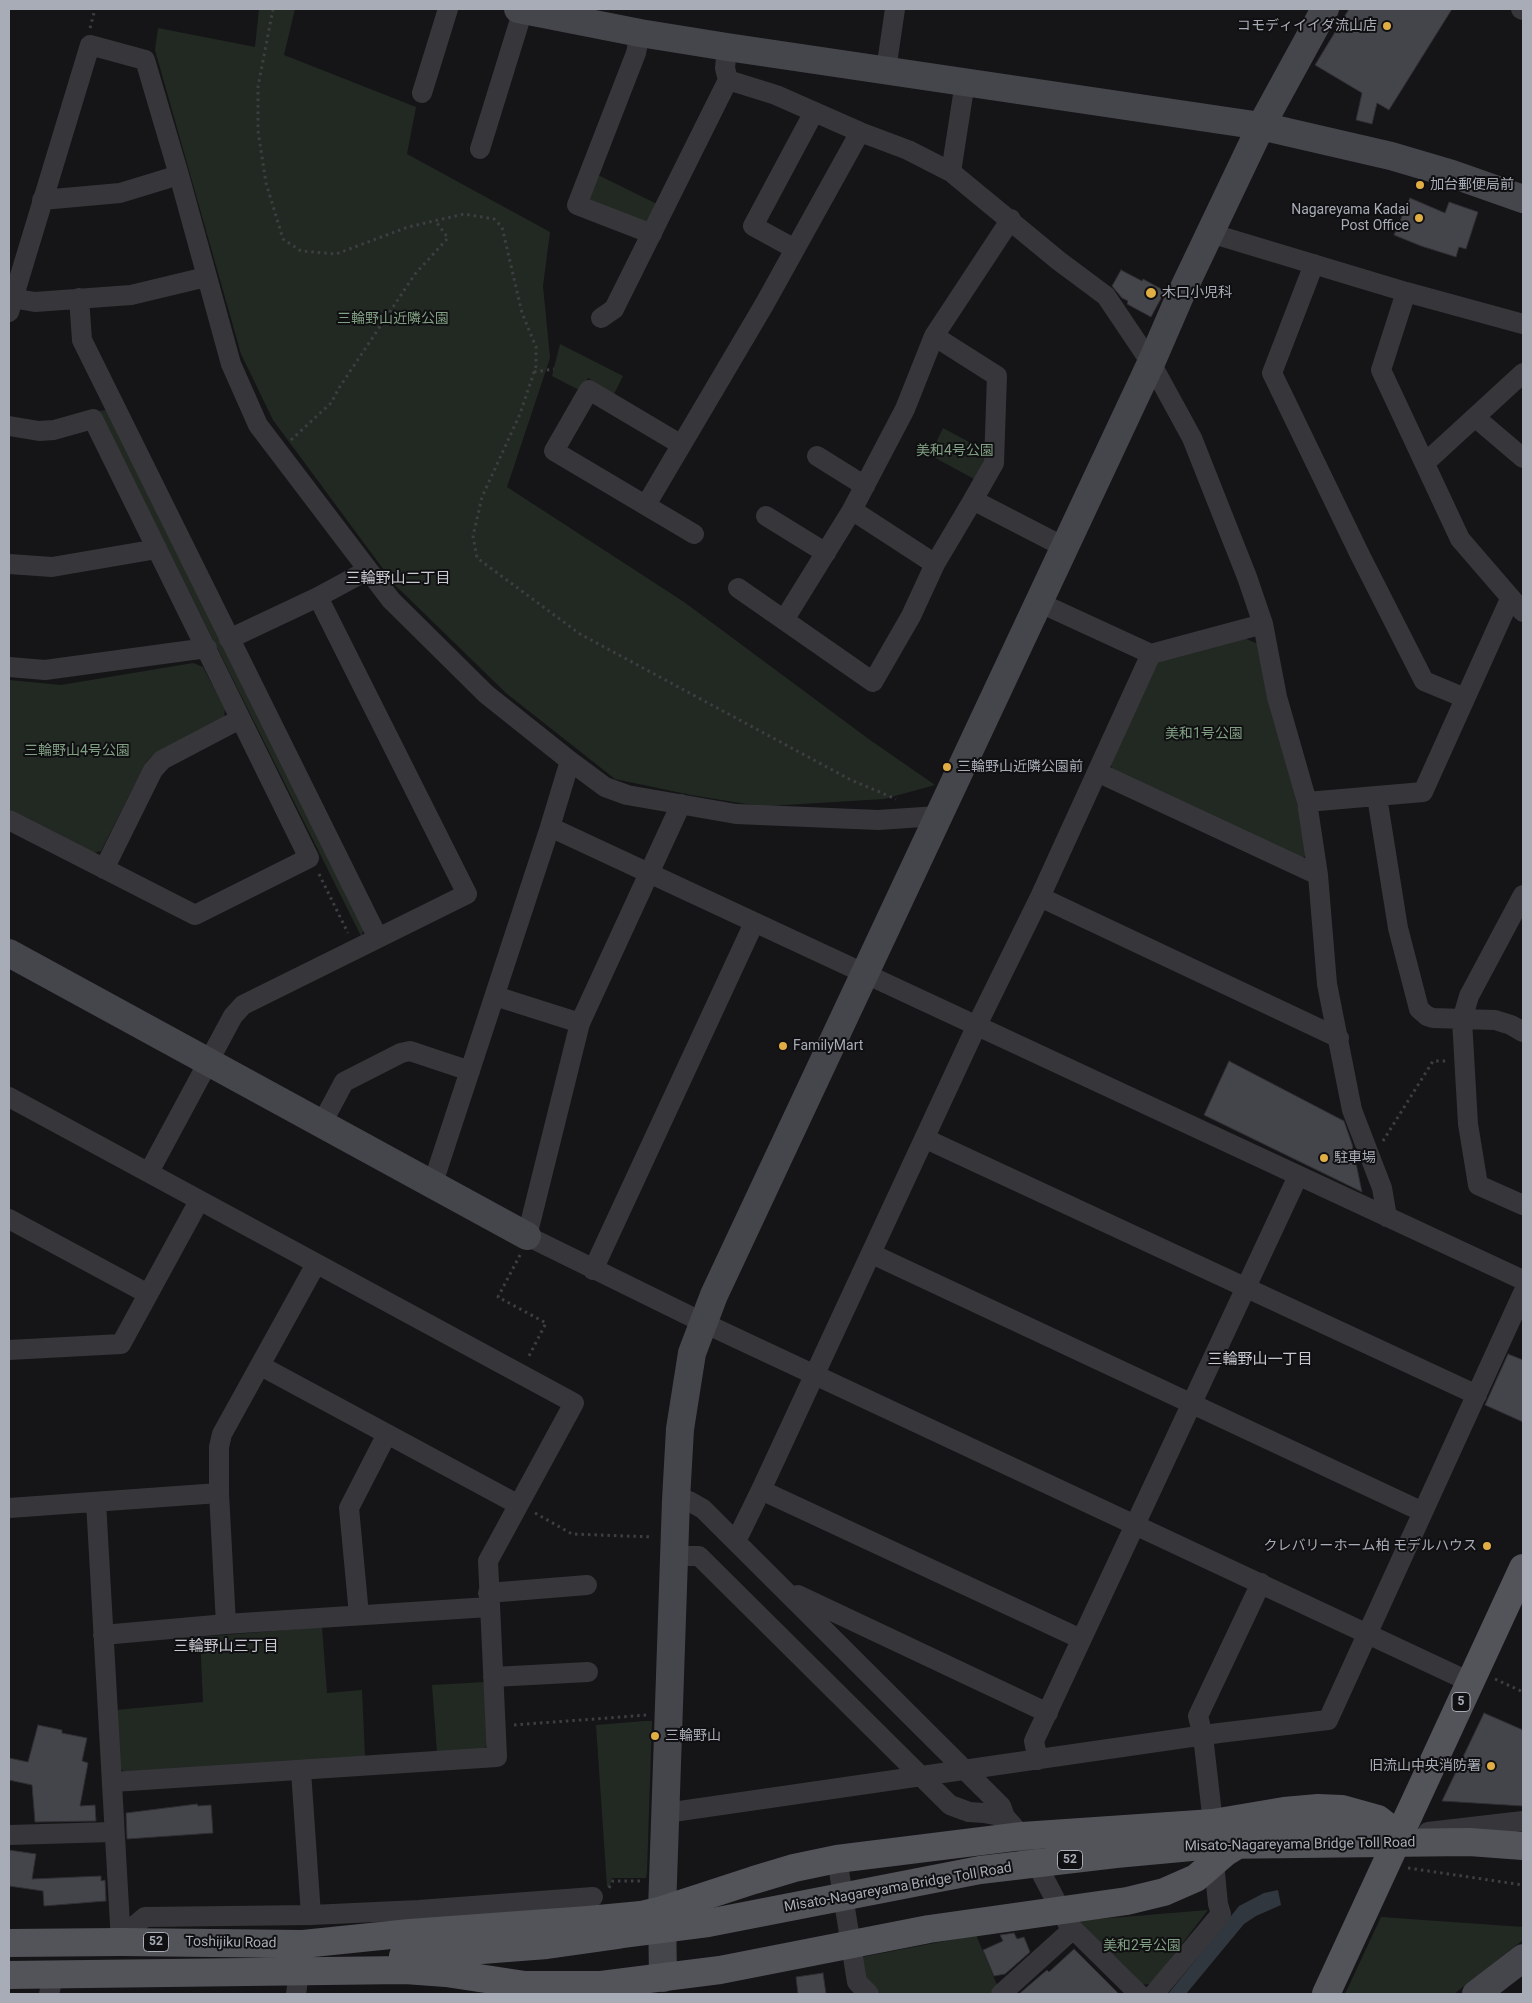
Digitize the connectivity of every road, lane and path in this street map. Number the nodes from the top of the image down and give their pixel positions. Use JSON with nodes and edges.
{"nodes":[{"id":1,"x":274,"y":9,"type":"edge"},
{"id":2,"x":448,"y":9,"type":"edge"},
{"id":3,"x":520,"y":9,"type":"edge"},
{"id":4,"x":895,"y":9,"type":"edge"},
{"id":5,"x":1325,"y":9,"type":"edge"},
{"id":6,"x":585,"y":16,"type":"edge"},
{"id":7,"x":640,"y":33,"type":"junction"},
{"id":8,"x":727,"y":47,"type":"junction"},
{"id":9,"x":886,"y":70,"type":"junction"},
{"id":10,"x":728,"y":80,"type":"junction"},
{"id":11,"x":965,"y":82,"type":"junction"},
{"id":12,"x":422,"y":93,"type":"dead end"},
{"id":13,"x":814,"y":112,"type":"junction"},
{"id":14,"x":1261,"y":126,"type":"junction"},
{"id":15,"x":860,"y":132,"type":"junction"},
{"id":16,"x":480,"y":149,"type":"dead end"},
{"id":17,"x":951,"y":172,"type":"junction"},
{"id":18,"x":180,"y":175,"type":"junction"},
{"id":19,"x":1523,"y":199,"type":"edge"},
{"id":20,"x":42,"y":200,"type":"junction"},
{"id":21,"x":1011,"y":219,"type":"junction"},
{"id":22,"x":435,"y":220,"type":"junction"},
{"id":23,"x":1210,"y":233,"type":"junction"},
{"id":24,"x":652,"y":234,"type":"junction"},
{"id":25,"x":794,"y":248,"type":"junction"},
{"id":26,"x":1314,"y":264,"type":"junction"},
{"id":27,"x":206,"y":276,"type":"junction"},
{"id":28,"x":1406,"y":292,"type":"junction"},
{"id":29,"x":79,"y":298,"type":"junction"},
{"id":30,"x":10,"y":305,"type":"edge"},
{"id":31,"x":601,"y":318,"type":"dead end"},
{"id":32,"x":1523,"y":324,"type":"edge"},
{"id":33,"x":934,"y":336,"type":"junction"},
{"id":34,"x":1151,"y":362,"type":"junction"},
{"id":35,"x":554,"y":369,"type":"dead end"},
{"id":36,"x":534,"y":372,"type":"junction"},
{"id":37,"x":1523,"y":374,"type":"edge"},
{"id":38,"x":1476,"y":418,"type":"junction"},
{"id":39,"x":9,"y":426,"type":"edge"},
{"id":40,"x":680,"y":444,"type":"junction"},
{"id":41,"x":278,"y":451,"type":"junction"},
{"id":42,"x":817,"y":456,"type":"dead end"},
{"id":43,"x":1523,"y":458,"type":"edge"},
{"id":44,"x":1425,"y":463,"type":"junction"},
{"id":45,"x":865,"y":486,"type":"junction"},
{"id":46,"x":973,"y":500,"type":"junction"},
{"id":47,"x":646,"y":505,"type":"junction"},
{"id":48,"x":852,"y":510,"type":"junction"},
{"id":49,"x":766,"y":516,"type":"dead end"},
{"id":50,"x":694,"y":534,"type":"dead end"},
{"id":51,"x":1064,"y":547,"type":"junction"},
{"id":52,"x":157,"y":549,"type":"junction"},
{"id":53,"x":826,"y":553,"type":"junction"},
{"id":54,"x":9,"y":564,"type":"edge"},
{"id":55,"x":935,"y":564,"type":"junction"},
{"id":56,"x":368,"y":570,"type":"junction"},
{"id":57,"x":738,"y":588,"type":"dead end"},
{"id":58,"x":318,"y":597,"type":"junction"},
{"id":59,"x":1038,"y":602,"type":"junction"},
{"id":60,"x":1517,"y":606,"type":"edge"},
{"id":61,"x":784,"y":620,"type":"junction"},
{"id":62,"x":1263,"y":624,"type":"junction"},
{"id":63,"x":229,"y":639,"type":"junction"},
{"id":64,"x":206,"y":648,"type":"junction"},
{"id":65,"x":1151,"y":654,"type":"junction"},
{"id":66,"x":9,"y":667,"type":"edge"},
{"id":67,"x":1465,"y":698,"type":"junction"},
{"id":68,"x":240,"y":719,"type":"junction"},
{"id":69,"x":570,"y":761,"type":"junction"},
{"id":70,"x":1097,"y":772,"type":"junction"},
{"id":71,"x":1377,"y":797,"type":"junction"},
{"id":72,"x":903,"y":802,"type":"dead end"},
{"id":73,"x":1308,"y":802,"type":"junction"},
{"id":74,"x":682,"y":804,"type":"junction"},
{"id":75,"x":938,"y":816,"type":"junction"},
{"id":76,"x":9,"y":820,"type":"edge"},
{"id":77,"x":550,"y":827,"type":"junction"},
{"id":78,"x":309,"y":858,"type":"junction"},
{"id":79,"x":104,"y":869,"type":"junction"},
{"id":80,"x":651,"y":873,"type":"junction"},
{"id":81,"x":1318,"y":875,"type":"junction"},
{"id":82,"x":1523,"y":895,"type":"edge"},
{"id":83,"x":1040,"y":897,"type":"junction"},
{"id":84,"x":754,"y":923,"type":"junction"},
{"id":85,"x":378,"y":938,"type":"junction"},
{"id":86,"x":356,"y":950,"type":"junction"},
{"id":87,"x":9,"y":953,"type":"edge"},
{"id":88,"x":864,"y":973,"type":"junction"},
{"id":89,"x":495,"y":996,"type":"junction"},
{"id":90,"x":1462,"y":1020,"type":"junction"},
{"id":91,"x":580,"y":1023,"type":"junction"},
{"id":92,"x":977,"y":1025,"type":"junction"},
{"id":93,"x":1523,"y":1032,"type":"edge"},
{"id":94,"x":1339,"y":1038,"type":"junction"},
{"id":95,"x":207,"y":1062,"type":"junction"},
{"id":96,"x":1464,"y":1062,"type":"junction"},
{"id":97,"x":470,"y":1071,"type":"junction"},
{"id":98,"x":9,"y":1097,"type":"edge"},
{"id":99,"x":321,"y":1124,"type":"junction"},
{"id":100,"x":926,"y":1139,"type":"junction"},
{"id":101,"x":1368,"y":1154,"type":"junction"},
{"id":102,"x":149,"y":1172,"type":"junction"},
{"id":103,"x":1298,"y":1176,"type":"junction"},
{"id":104,"x":432,"y":1186,"type":"junction"},
{"id":105,"x":199,"y":1201,"type":"junction"},
{"id":106,"x":1523,"y":1205,"type":"edge"},
{"id":107,"x":1387,"y":1216,"type":"junction"},
{"id":108,"x":9,"y":1219,"type":"edge"},
{"id":109,"x":525,"y":1242,"type":"junction"},
{"id":110,"x":872,"y":1254,"type":"junction"},
{"id":111,"x":316,"y":1264,"type":"junction"},
{"id":112,"x":593,"y":1270,"type":"junction"},
{"id":113,"x":1523,"y":1280,"type":"edge"},
{"id":114,"x":1246,"y":1289,"type":"junction"},
{"id":115,"x":1523,"y":1292,"type":"edge"},
{"id":116,"x":148,"y":1294,"type":"junction"},
{"id":117,"x":704,"y":1323,"type":"junction"},
{"id":118,"x":9,"y":1350,"type":"edge"},
{"id":119,"x":261,"y":1366,"type":"junction"},
{"id":120,"x":519,"y":1374,"type":"junction"},
{"id":121,"x":815,"y":1374,"type":"junction"},
{"id":122,"x":1477,"y":1395,"type":"junction"},
{"id":123,"x":1192,"y":1405,"type":"junction"},
{"id":124,"x":387,"y":1434,"type":"junction"},
{"id":125,"x":762,"y":1490,"type":"junction"},
{"id":126,"x":219,"y":1494,"type":"junction"},
{"id":127,"x":676,"y":1500,"type":"junction"},
{"id":128,"x":96,"y":1502,"type":"junction"},
{"id":129,"x":517,"y":1504,"type":"junction"},
{"id":130,"x":9,"y":1508,"type":"edge"},
{"id":131,"x":1423,"y":1512,"type":"junction"},
{"id":132,"x":1136,"y":1524,"type":"junction"},
{"id":133,"x":734,"y":1539,"type":"junction"},
{"id":134,"x":668,"y":1546,"type":"junction"},
{"id":135,"x":1523,"y":1568,"type":"edge"},
{"id":136,"x":1261,"y":1583,"type":"junction"},
{"id":137,"x":587,"y":1585,"type":"dead end"},
{"id":138,"x":784,"y":1589,"type":"junction"},
{"id":139,"x":489,"y":1600,"type":"junction"},
{"id":140,"x":359,"y":1615,"type":"junction"},
{"id":141,"x":226,"y":1624,"type":"junction"},
{"id":142,"x":1368,"y":1633,"type":"junction"},
{"id":143,"x":104,"y":1635,"type":"junction"},
{"id":144,"x":1080,"y":1639,"type":"junction"},
{"id":145,"x":588,"y":1672,"type":"dead end"},
{"id":146,"x":493,"y":1677,"type":"junction"},
{"id":147,"x":1480,"y":1680,"type":"junction"},
{"id":148,"x":1523,"y":1692,"type":"edge"},
{"id":149,"x":1048,"y":1713,"type":"junction"},
{"id":150,"x":656,"y":1715,"type":"dead end"},
{"id":151,"x":496,"y":1726,"type":"junction"},
{"id":152,"x":1203,"y":1736,"type":"junction"},
{"id":153,"x":1038,"y":1760,"type":"junction"},
{"id":154,"x":965,"y":1770,"type":"junction"},
{"id":155,"x":301,"y":1771,"type":"junction"},
{"id":156,"x":920,"y":1776,"type":"junction"},
{"id":157,"x":113,"y":1782,"type":"junction"},
{"id":158,"x":666,"y":1813,"type":"junction"},
{"id":159,"x":1523,"y":1821,"type":"edge"},
{"id":160,"x":1213,"y":1823,"type":"junction"},
{"id":161,"x":1014,"y":1827,"type":"junction"},
{"id":162,"x":113,"y":1832,"type":"junction"},
{"id":163,"x":9,"y":1835,"type":"edge"},
{"id":164,"x":1400,"y":1836,"type":"junction"},
{"id":165,"x":1523,"y":1846,"type":"edge"},
{"id":166,"x":837,"y":1859,"type":"junction"},
{"id":167,"x":1214,"y":1863,"type":"junction"},
{"id":168,"x":1403,"y":1867,"type":"dead end"},
{"id":169,"x":613,"y":1881,"type":"dead end"},
{"id":170,"x":642,"y":1881,"type":"dead end"},
{"id":171,"x":1523,"y":1885,"type":"edge"},
{"id":172,"x":593,"y":1898,"type":"dead end"},
{"id":173,"x":662,"y":1910,"type":"junction"},
{"id":174,"x":311,"y":1914,"type":"junction"},
{"id":175,"x":1066,"y":1920,"type":"junction"},
{"id":176,"x":127,"y":1934,"type":"junction"},
{"id":177,"x":9,"y":1943,"type":"edge"},
{"id":178,"x":303,"y":1944,"type":"junction"},
{"id":179,"x":851,"y":1945,"type":"junction"},
{"id":180,"x":455,"y":1952,"type":"junction"},
{"id":181,"x":1523,"y":1958,"type":"edge"},
{"id":182,"x":9,"y":1975,"type":"edge"},
{"id":183,"x":298,"y":1982,"type":"edge"},
{"id":184,"x":51,"y":1984,"type":"edge"},
{"id":185,"x":662,"y":1986,"type":"edge"},
{"id":186,"x":869,"y":1994,"type":"edge"},
{"id":187,"x":1001,"y":1994,"type":"edge"},
{"id":188,"x":1139,"y":1994,"type":"edge"},
{"id":189,"x":1154,"y":1994,"type":"edge"},
{"id":190,"x":1326,"y":1994,"type":"edge"},
{"id":191,"x":1476,"y":1994,"type":"edge"}],
"edges":[{"from":1,"to":22,"type":"path"},
{"from":2,"to":12,"type":"street"},
{"from":3,"to":6,"type":"street"},
{"from":3,"to":16,"type":"street"},
{"from":4,"to":9,"type":"street"},
{"from":5,"to":14,"type":"street"},
{"from":6,"to":7,"type":"street"},
{"from":7,"to":8,"type":"street"},
{"from":7,"to":24,"type":"street"},
{"from":8,"to":9,"type":"street"},
{"from":8,"to":10,"type":"street"},
{"from":9,"to":11,"type":"street"},
{"from":10,"to":13,"type":"street"},
{"from":10,"to":24,"type":"street"},
{"from":11,"to":14,"type":"street"},
{"from":11,"to":17,"type":"street"},
{"from":13,"to":15,"type":"street"},
{"from":13,"to":25,"type":"street"},
{"from":14,"to":19,"type":"street"},
{"from":14,"to":23,"type":"street"},
{"from":15,"to":17,"type":"street"},
{"from":15,"to":25,"type":"street"},
{"from":17,"to":21,"type":"street"},
{"from":18,"to":20,"type":"street"},
{"from":18,"to":20,"type":"street"},
{"from":18,"to":27,"type":"street"},
{"from":20,"to":30,"type":"street"},
{"from":21,"to":33,"type":"street"},
{"from":21,"to":34,"type":"street"},
{"from":22,"to":36,"type":"path"},
{"from":22,"to":41,"type":"path"},
{"from":23,"to":26,"type":"street"},
{"from":23,"to":34,"type":"street"},
{"from":24,"to":31,"type":"street"},
{"from":25,"to":40,"type":"street"},
{"from":26,"to":28,"type":"street"},
{"from":26,"to":67,"type":"street"},
{"from":27,"to":29,"type":"street"},
{"from":27,"to":41,"type":"street"},
{"from":28,"to":32,"type":"street"},
{"from":28,"to":44,"type":"street"},
{"from":29,"to":30,"type":"street"},
{"from":29,"to":63,"type":"street"},
{"from":33,"to":45,"type":"street"},
{"from":33,"to":46,"type":"street"},
{"from":34,"to":51,"type":"street"},
{"from":34,"to":62,"type":"street"},
{"from":35,"to":36,"type":"path"},
{"from":36,"to":72,"type":"path"},
{"from":37,"to":38,"type":"street"},
{"from":38,"to":43,"type":"street"},
{"from":38,"to":44,"type":"street"},
{"from":39,"to":52,"type":"street"},
{"from":40,"to":47,"type":"street"},
{"from":40,"to":47,"type":"street"},
{"from":41,"to":56,"type":"street"},
{"from":42,"to":45,"type":"street"},
{"from":44,"to":60,"type":"street"},
{"from":45,"to":48,"type":"street"},
{"from":46,"to":51,"type":"street"},
{"from":46,"to":55,"type":"street"},
{"from":47,"to":50,"type":"street"},
{"from":48,"to":53,"type":"street"},
{"from":48,"to":55,"type":"street"},
{"from":49,"to":53,"type":"street"},
{"from":51,"to":59,"type":"street"},
{"from":52,"to":54,"type":"street"},
{"from":52,"to":64,"type":"street"},
{"from":53,"to":61,"type":"street"},
{"from":55,"to":61,"type":"street"},
{"from":56,"to":58,"type":"street"},
{"from":56,"to":69,"type":"street"},
{"from":57,"to":61,"type":"street"},
{"from":58,"to":63,"type":"street"},
{"from":58,"to":85,"type":"street"},
{"from":59,"to":65,"type":"street"},
{"from":59,"to":75,"type":"street"},
{"from":60,"to":67,"type":"street"},
{"from":62,"to":65,"type":"street"},
{"from":62,"to":73,"type":"street"},
{"from":63,"to":85,"type":"street"},
{"from":64,"to":66,"type":"street"},
{"from":64,"to":68,"type":"street"},
{"from":65,"to":70,"type":"street"},
{"from":67,"to":71,"type":"street"},
{"from":68,"to":78,"type":"street"},
{"from":68,"to":79,"type":"street"},
{"from":69,"to":74,"type":"street"},
{"from":69,"to":77,"type":"street"},
{"from":70,"to":81,"type":"street"},
{"from":70,"to":83,"type":"street"},
{"from":71,"to":73,"type":"street"},
{"from":71,"to":90,"type":"street"},
{"from":73,"to":81,"type":"street"},
{"from":74,"to":75,"type":"street"},
{"from":74,"to":80,"type":"street"},
{"from":75,"to":88,"type":"street"},
{"from":76,"to":79,"type":"street"},
{"from":77,"to":80,"type":"street"},
{"from":77,"to":89,"type":"street"},
{"from":78,"to":79,"type":"street"},
{"from":78,"to":86,"type":"path"},
{"from":80,"to":84,"type":"street"},
{"from":80,"to":91,"type":"street"},
{"from":81,"to":94,"type":"street"},
{"from":82,"to":90,"type":"street"},
{"from":83,"to":92,"type":"street"},
{"from":83,"to":94,"type":"street"},
{"from":84,"to":88,"type":"street"},
{"from":84,"to":112,"type":"street"},
{"from":85,"to":86,"type":"street"},
{"from":86,"to":95,"type":"street"},
{"from":87,"to":95,"type":"street"},
{"from":88,"to":92,"type":"street"},
{"from":88,"to":117,"type":"street"},
{"from":89,"to":91,"type":"street"},
{"from":89,"to":97,"type":"street"},
{"from":90,"to":93,"type":"street"},
{"from":90,"to":96,"type":"street"},
{"from":91,"to":109,"type":"street"},
{"from":92,"to":100,"type":"street"},
{"from":92,"to":103,"type":"street"},
{"from":94,"to":101,"type":"street"},
{"from":95,"to":99,"type":"street"},
{"from":95,"to":102,"type":"street"},
{"from":96,"to":101,"type":"path"},
{"from":96,"to":106,"type":"street"},
{"from":97,"to":99,"type":"street"},
{"from":97,"to":104,"type":"street"},
{"from":98,"to":102,"type":"street"},
{"from":99,"to":104,"type":"street"},
{"from":100,"to":110,"type":"street"},
{"from":100,"to":114,"type":"street"},
{"from":101,"to":107,"type":"street"},
{"from":102,"to":105,"type":"street"},
{"from":103,"to":107,"type":"street"},
{"from":103,"to":114,"type":"street"},
{"from":104,"to":109,"type":"street"},
{"from":105,"to":111,"type":"street"},
{"from":105,"to":116,"type":"street"},
{"from":107,"to":113,"type":"street"},
{"from":108,"to":116,"type":"street"},
{"from":109,"to":112,"type":"street"},
{"from":109,"to":120,"type":"path"},
{"from":110,"to":121,"type":"street"},
{"from":110,"to":123,"type":"street"},
{"from":111,"to":119,"type":"street"},
{"from":111,"to":120,"type":"street"},
{"from":112,"to":117,"type":"street"},
{"from":114,"to":122,"type":"street"},
{"from":114,"to":123,"type":"street"},
{"from":115,"to":122,"type":"street"},
{"from":116,"to":118,"type":"street"},
{"from":117,"to":121,"type":"street"},
{"from":117,"to":127,"type":"street"},
{"from":119,"to":124,"type":"street"},
{"from":119,"to":126,"type":"street"},
{"from":120,"to":129,"type":"street"},
{"from":121,"to":125,"type":"street"},
{"from":121,"to":132,"type":"street"},
{"from":122,"to":131,"type":"street"},
{"from":123,"to":131,"type":"street"},
{"from":123,"to":132,"type":"street"},
{"from":124,"to":129,"type":"street"},
{"from":124,"to":140,"type":"street"},
{"from":125,"to":133,"type":"street"},
{"from":125,"to":144,"type":"street"},
{"from":126,"to":128,"type":"street"},
{"from":126,"to":141,"type":"street"},
{"from":127,"to":133,"type":"street"},
{"from":127,"to":134,"type":"street"},
{"from":128,"to":130,"type":"street"},
{"from":128,"to":143,"type":"street"},
{"from":129,"to":134,"type":"path"},
{"from":129,"to":139,"type":"street"},
{"from":131,"to":142,"type":"street"},
{"from":132,"to":136,"type":"street"},
{"from":132,"to":144,"type":"street"},
{"from":133,"to":138,"type":"street"},
{"from":134,"to":156,"type":"street"},
{"from":134,"to":158,"type":"street"},
{"from":135,"to":147,"type":"main road","number":"5"},
{"from":136,"to":142,"type":"street"},
{"from":136,"to":152,"type":"street"},
{"from":137,"to":139,"type":"street"},
{"from":138,"to":149,"type":"street"},
{"from":138,"to":154,"type":"street"},
{"from":139,"to":140,"type":"street"},
{"from":139,"to":146,"type":"street"},
{"from":140,"to":141,"type":"street"},
{"from":141,"to":143,"type":"street"},
{"from":142,"to":147,"type":"street"},
{"from":142,"to":152,"type":"street"},
{"from":143,"to":157,"type":"street"},
{"from":144,"to":149,"type":"street"},
{"from":145,"to":146,"type":"street"},
{"from":146,"to":151,"type":"street"},
{"from":147,"to":148,"type":"path"},
{"from":147,"to":164,"type":"main road","number":"5"},
{"from":149,"to":153,"type":"street"},
{"from":150,"to":151,"type":"path"},
{"from":151,"to":155,"type":"street"},
{"from":152,"to":153,"type":"street"},
{"from":152,"to":160,"type":"street"},
{"from":153,"to":154,"type":"street"},
{"from":154,"to":156,"type":"street"},
{"from":154,"to":161,"type":"street"},
{"from":155,"to":157,"type":"street"},
{"from":155,"to":174,"type":"street"},
{"from":156,"to":158,"type":"street"},
{"from":156,"to":161,"type":"street"},
{"from":157,"to":162,"type":"street"},
{"from":158,"to":173,"type":"street"},
{"from":159,"to":164,"type":"street"},
{"from":160,"to":161,"type":"main road"},
{"from":160,"to":164,"type":"main road"},
{"from":161,"to":166,"type":"main road"},
{"from":161,"to":175,"type":"street"},
{"from":162,"to":163,"type":"street"},
{"from":162,"to":176,"type":"street"},
{"from":164,"to":167,"type":"main road"},
{"from":164,"to":190,"type":"main road","number":"5"},
{"from":165,"to":180,"type":"main road","name":"Misato-Nagareyama Bridge Toll Road","number":"52","bridge":true},
{"from":166,"to":173,"type":"main road"},
{"from":166,"to":179,"type":"street"},
{"from":167,"to":175,"type":"main road"},
{"from":167,"to":189,"type":"street"},
{"from":168,"to":171,"type":"path"},
{"from":169,"to":170,"type":"path"},
{"from":172,"to":174,"type":"street"},
{"from":173,"to":178,"type":"main road"},
{"from":173,"to":185,"type":"street"},
{"from":174,"to":176,"type":"street"},
{"from":175,"to":179,"type":"main road"},
{"from":175,"to":187,"type":"street"},
{"from":175,"to":188,"type":"street"},
{"from":176,"to":177,"type":"main road","name":"Toshijiku Road","number":"52"},
{"from":176,"to":178,"type":"main road","name":"Toshijiku Road","number":"52"},
{"from":178,"to":180,"type":"main road","name":"Misato-Nagareyama Bridge Toll Road","number":"52"},
{"from":178,"to":183,"type":"street"},
{"from":179,"to":185,"type":"main road"},
{"from":179,"to":186,"type":"street"},
{"from":180,"to":183,"type":"main road","name":"Misato-Nagareyama Bridge Toll Road","number":"52"},
{"from":181,"to":191,"type":"street"},
{"from":182,"to":184,"type":"main road","name":"Toshijiku Road","number":"52"},
{"from":183,"to":184,"type":"main road","name":"Toshijiku Road","number":"52"},
{"from":183,"to":185,"type":"main road"}]}
